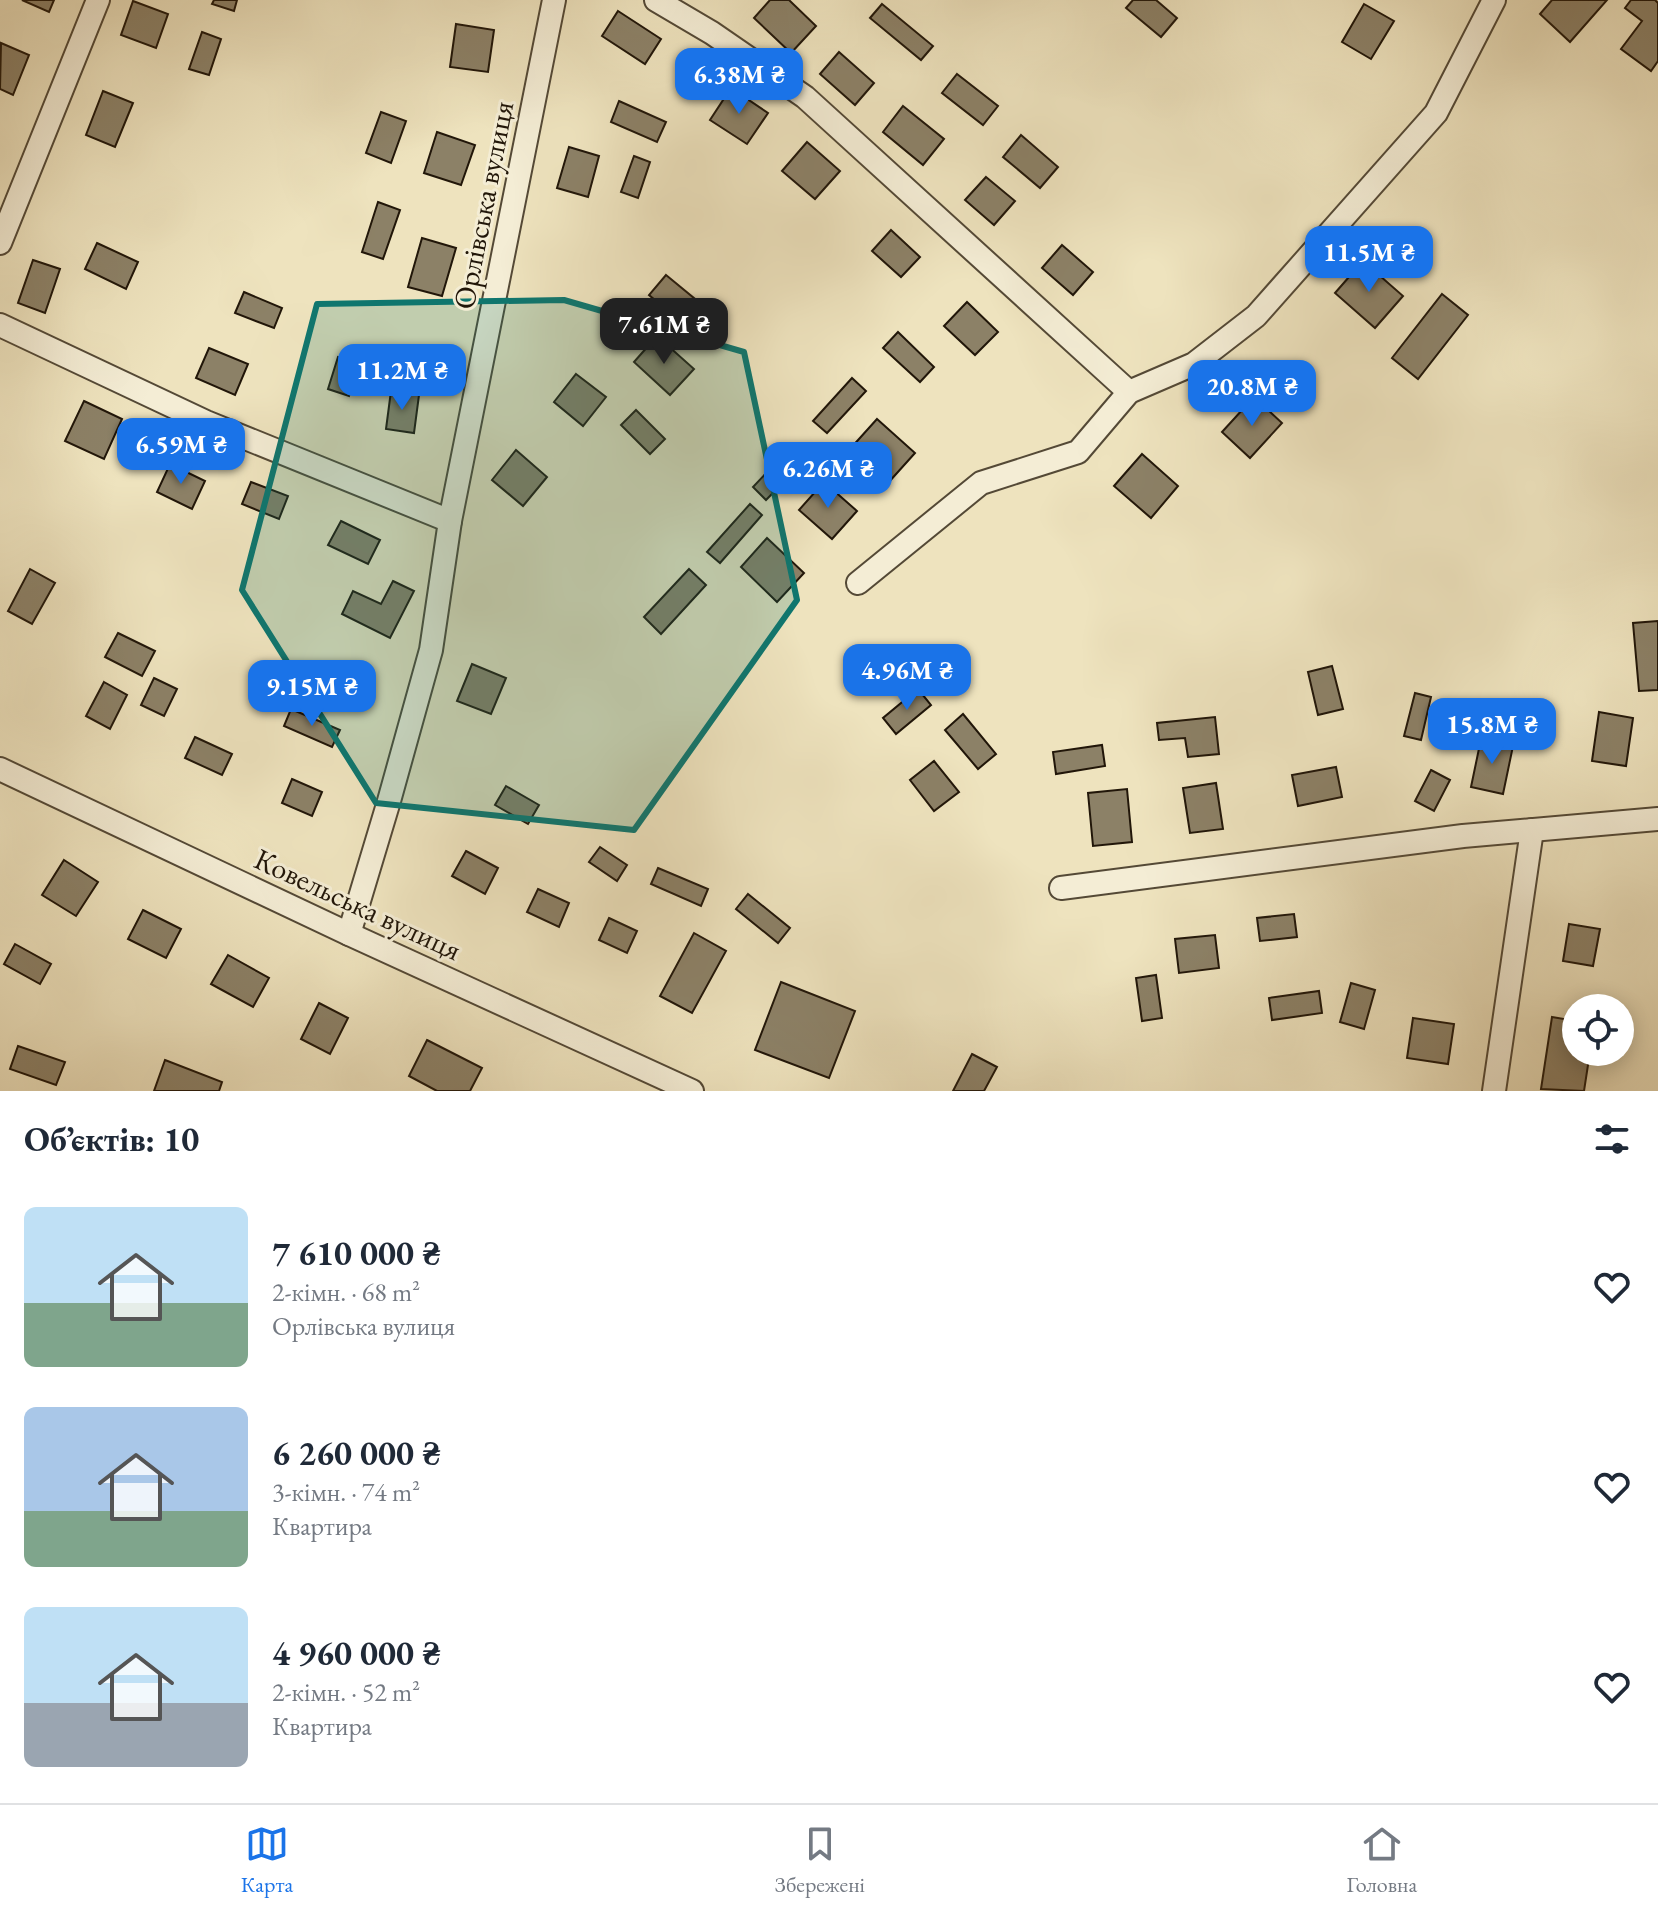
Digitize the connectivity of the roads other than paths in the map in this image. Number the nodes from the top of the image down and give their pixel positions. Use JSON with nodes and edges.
{"nodes":[{"id":1,"x":98,"y":0,"type":"edge"},
{"id":2,"x":554,"y":0,"type":"edge"},
{"id":3,"x":656,"y":0,"type":"edge"},
{"id":4,"x":1494,"y":0,"type":"edge"},
{"id":5,"x":0,"y":243,"type":"edge"},
{"id":6,"x":0,"y":325,"type":"edge"},
{"id":7,"x":1129,"y":392,"type":"junction"},
{"id":8,"x":450,"y":521,"type":"junction"},
{"id":9,"x":858,"y":583,"type":"dead end"},
{"id":10,"x":0,"y":769,"type":"edge"},
{"id":11,"x":1658,"y":819,"type":"edge"},
{"id":12,"x":1532,"y":830,"type":"junction"},
{"id":13,"x":1061,"y":888,"type":"dead end"},
{"id":14,"x":349,"y":934,"type":"junction"},
{"id":15,"x":692,"y":1091,"type":"edge"},
{"id":16,"x":1494,"y":1091,"type":"edge"}],
"edges":[{"from":1,"to":5,"type":"street"},
{"from":2,"to":8,"type":"street","name":"Орлівська вулиця"},
{"from":3,"to":7,"type":"street"},
{"from":4,"to":7,"type":"street"},
{"from":6,"to":8,"type":"street"},
{"from":7,"to":9,"type":"street"},
{"from":8,"to":14,"type":"street","name":"Орлівська вулиця"},
{"from":10,"to":14,"type":"street","name":"Ковельська вулиця"},
{"from":11,"to":12,"type":"street"},
{"from":12,"to":13,"type":"street"},
{"from":12,"to":16,"type":"street"},
{"from":14,"to":15,"type":"street","name":"Ковельська вулиця"}]}
